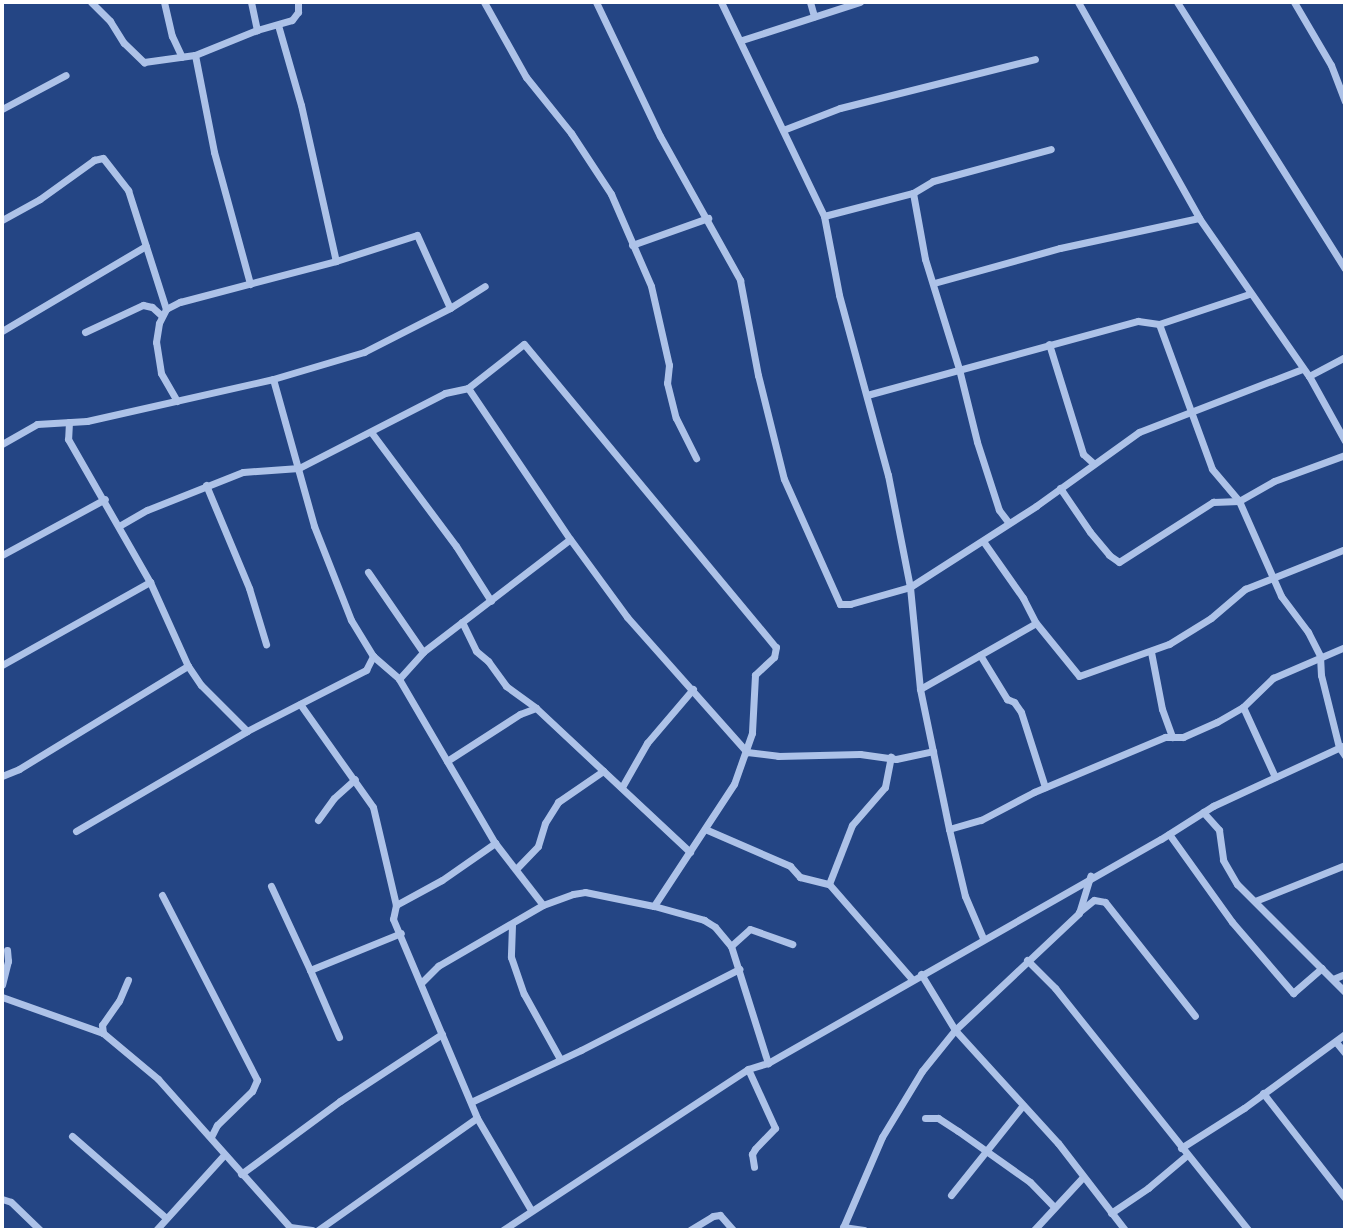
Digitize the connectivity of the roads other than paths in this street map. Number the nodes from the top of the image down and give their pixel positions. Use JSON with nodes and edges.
{"nodes":[{"id":1,"x":91,"y":2,"type":"edge"},
{"id":2,"x":164,"y":2,"type":"edge"},
{"id":3,"x":251,"y":2,"type":"edge"},
{"id":4,"x":298,"y":2,"type":"edge"},
{"id":5,"x":484,"y":2,"type":"edge"},
{"id":6,"x":596,"y":2,"type":"edge"},
{"id":7,"x":721,"y":2,"type":"edge"},
{"id":8,"x":810,"y":2,"type":"edge"},
{"id":9,"x":860,"y":2,"type":"edge"},
{"id":10,"x":1078,"y":2,"type":"edge"},
{"id":11,"x":1177,"y":2,"type":"edge"},
{"id":12,"x":1294,"y":2,"type":"edge"},
{"id":13,"x":814,"y":16,"type":"junction"},
{"id":14,"x":278,"y":25,"type":"junction"},
{"id":15,"x":257,"y":30,"type":"junction"},
{"id":16,"x":742,"y":40,"type":"junction"},
{"id":17,"x":195,"y":55,"type":"junction"},
{"id":18,"x":182,"y":57,"type":"junction"},
{"id":19,"x":1035,"y":59,"type":"dead end"},
{"id":20,"x":66,"y":75,"type":"dead end"},
{"id":21,"x":1345,"y":99,"type":"edge"},
{"id":22,"x":2,"y":109,"type":"edge"},
{"id":23,"x":783,"y":130,"type":"junction"},
{"id":24,"x":1051,"y":149,"type":"dead end"},
{"id":25,"x":913,"y":192,"type":"junction"},
{"id":26,"x":824,"y":216,"type":"junction"},
{"id":27,"x":708,"y":218,"type":"junction"},
{"id":28,"x":1199,"y":218,"type":"junction"},
{"id":29,"x":2,"y":220,"type":"edge"},
{"id":30,"x":632,"y":245,"type":"junction"},
{"id":31,"x":146,"y":246,"type":"junction"},
{"id":32,"x":336,"y":261,"type":"junction"},
{"id":33,"x":1345,"y":269,"type":"edge"},
{"id":34,"x":934,"y":283,"type":"junction"},
{"id":35,"x":250,"y":284,"type":"junction"},
{"id":36,"x":485,"y":286,"type":"dead end"},
{"id":37,"x":1250,"y":294,"type":"junction"},
{"id":38,"x":450,"y":308,"type":"junction"},
{"id":39,"x":164,"y":313,"type":"junction"},
{"id":40,"x":1159,"y":324,"type":"junction"},
{"id":41,"x":2,"y":331,"type":"edge"},
{"id":42,"x":85,"y":332,"type":"dead end"},
{"id":43,"x":1049,"y":344,"type":"junction"},
{"id":44,"x":1345,"y":357,"type":"edge"},
{"id":45,"x":959,"y":369,"type":"junction"},
{"id":46,"x":1302,"y":369,"type":"junction"},
{"id":47,"x":1310,"y":376,"type":"junction"},
{"id":48,"x":273,"y":379,"type":"junction"},
{"id":49,"x":468,"y":388,"type":"junction"},
{"id":50,"x":867,"y":395,"type":"junction"},
{"id":51,"x":177,"y":401,"type":"junction"},
{"id":52,"x":1194,"y":413,"type":"junction"},
{"id":53,"x":69,"y":422,"type":"junction"},
{"id":54,"x":371,"y":432,"type":"junction"},
{"id":55,"x":1345,"y":441,"type":"edge"},
{"id":56,"x":2,"y":444,"type":"edge"},
{"id":57,"x":1345,"y":455,"type":"edge"},
{"id":58,"x":696,"y":458,"type":"dead end"},
{"id":59,"x":1093,"y":463,"type":"junction"},
{"id":60,"x":299,"y":468,"type":"junction"},
{"id":61,"x":206,"y":485,"type":"junction"},
{"id":62,"x":1060,"y":488,"type":"junction"},
{"id":63,"x":104,"y":499,"type":"junction"},
{"id":64,"x":1239,"y":501,"type":"junction"},
{"id":65,"x":1008,"y":522,"type":"junction"},
{"id":66,"x":119,"y":526,"type":"junction"},
{"id":67,"x":570,"y":539,"type":"junction"},
{"id":68,"x":983,"y":541,"type":"junction"},
{"id":69,"x":1345,"y":549,"type":"edge"},
{"id":70,"x":2,"y":555,"type":"edge"},
{"id":71,"x":368,"y":572,"type":"dead end"},
{"id":72,"x":1273,"y":579,"type":"junction"},
{"id":73,"x":150,"y":582,"type":"junction"},
{"id":74,"x":910,"y":587,"type":"junction"},
{"id":75,"x":491,"y":601,"type":"junction"},
{"id":76,"x":462,"y":622,"type":"junction"},
{"id":77,"x":1036,"y":623,"type":"junction"},
{"id":78,"x":266,"y":644,"type":"dead end"},
{"id":79,"x":1345,"y":647,"type":"edge"},
{"id":80,"x":423,"y":652,"type":"junction"},
{"id":81,"x":1151,"y":652,"type":"junction"},
{"id":82,"x":980,"y":655,"type":"junction"},
{"id":83,"x":1320,"y":656,"type":"junction"},
{"id":84,"x":376,"y":658,"type":"junction"},
{"id":85,"x":2,"y":665,"type":"edge"},
{"id":86,"x":188,"y":666,"type":"junction"},
{"id":87,"x":399,"y":679,"type":"junction"},
{"id":88,"x":920,"y":689,"type":"junction"},
{"id":89,"x":693,"y":690,"type":"junction"},
{"id":90,"x":300,"y":704,"type":"junction"},
{"id":91,"x":1243,"y":707,"type":"junction"},
{"id":92,"x":536,"y":708,"type":"junction"},
{"id":93,"x":247,"y":731,"type":"junction"},
{"id":94,"x":1172,"y":737,"type":"junction"},
{"id":95,"x":1342,"y":746,"type":"edge"},
{"id":96,"x":747,"y":751,"type":"junction"},
{"id":97,"x":933,"y":751,"type":"junction"},
{"id":98,"x":1345,"y":756,"type":"edge"},
{"id":99,"x":891,"y":757,"type":"junction"},
{"id":100,"x":447,"y":761,"type":"junction"},
{"id":101,"x":603,"y":771,"type":"junction"},
{"id":102,"x":2,"y":776,"type":"edge"},
{"id":103,"x":1275,"y":777,"type":"junction"},
{"id":104,"x":355,"y":779,"type":"junction"},
{"id":105,"x":622,"y":787,"type":"junction"},
{"id":106,"x":1045,"y":787,"type":"junction"},
{"id":107,"x":1203,"y":812,"type":"junction"},
{"id":108,"x":318,"y":820,"type":"dead end"},
{"id":109,"x":705,"y":829,"type":"junction"},
{"id":110,"x":949,"y":829,"type":"junction"},
{"id":111,"x":76,"y":831,"type":"dead end"},
{"id":112,"x":1169,"y":834,"type":"junction"},
{"id":113,"x":495,"y":843,"type":"junction"},
{"id":114,"x":690,"y":852,"type":"junction"},
{"id":115,"x":1345,"y":865,"type":"edge"},
{"id":116,"x":517,"y":868,"type":"junction"},
{"id":117,"x":1090,"y":876,"type":"junction"},
{"id":118,"x":829,"y":884,"type":"junction"},
{"id":119,"x":271,"y":886,"type":"dead end"},
{"id":120,"x":162,"y":895,"type":"dead end"},
{"id":121,"x":1255,"y":901,"type":"junction"},
{"id":122,"x":396,"y":905,"type":"junction"},
{"id":123,"x":542,"y":905,"type":"junction"},
{"id":124,"x":654,"y":906,"type":"junction"},
{"id":125,"x":1079,"y":913,"type":"junction"},
{"id":126,"x":512,"y":925,"type":"junction"},
{"id":127,"x":401,"y":933,"type":"junction"},
{"id":128,"x":983,"y":939,"type":"junction"},
{"id":129,"x":792,"y":944,"type":"dead end"},
{"id":130,"x":731,"y":946,"type":"junction"},
{"id":131,"x":7,"y":950,"type":"dead end"},
{"id":132,"x":1027,"y":960,"type":"junction"},
{"id":133,"x":739,"y":968,"type":"junction"},
{"id":134,"x":1322,"y":968,"type":"junction"},
{"id":135,"x":310,"y":970,"type":"junction"},
{"id":136,"x":922,"y":974,"type":"junction"},
{"id":137,"x":1345,"y":974,"type":"edge"},
{"id":138,"x":912,"y":979,"type":"junction"},
{"id":139,"x":1333,"y":979,"type":"junction"},
{"id":140,"x":128,"y":980,"type":"dead end"},
{"id":141,"x":422,"y":982,"type":"junction"},
{"id":142,"x":2,"y":985,"type":"edge"},
{"id":143,"x":1345,"y":992,"type":"edge"},
{"id":144,"x":2,"y":997,"type":"edge"},
{"id":145,"x":1195,"y":1016,"type":"dead end"},
{"id":146,"x":955,"y":1030,"type":"junction"},
{"id":147,"x":103,"y":1033,"type":"junction"},
{"id":148,"x":442,"y":1034,"type":"junction"},
{"id":149,"x":1345,"y":1034,"type":"edge"},
{"id":150,"x":339,"y":1037,"type":"dead end"},
{"id":151,"x":1336,"y":1042,"type":"junction"},
{"id":152,"x":1345,"y":1053,"type":"edge"},
{"id":153,"x":560,"y":1059,"type":"junction"},
{"id":154,"x":768,"y":1063,"type":"junction"},
{"id":155,"x":748,"y":1069,"type":"junction"},
{"id":156,"x":1264,"y":1093,"type":"junction"},
{"id":157,"x":471,"y":1102,"type":"junction"},
{"id":158,"x":1023,"y":1105,"type":"junction"},
{"id":159,"x":477,"y":1118,"type":"junction"},
{"id":160,"x":925,"y":1118,"type":"dead end"},
{"id":161,"x":72,"y":1136,"type":"dead end"},
{"id":162,"x":211,"y":1137,"type":"junction"},
{"id":163,"x":985,"y":1151,"type":"junction"},
{"id":164,"x":1184,"y":1151,"type":"junction"},
{"id":165,"x":223,"y":1156,"type":"junction"},
{"id":166,"x":754,"y":1167,"type":"dead end"},
{"id":167,"x":241,"y":1174,"type":"junction"},
{"id":168,"x":1083,"y":1177,"type":"junction"},
{"id":169,"x":951,"y":1195,"type":"dead end"},
{"id":170,"x":1345,"y":1198,"type":"edge"},
{"id":171,"x":2,"y":1199,"type":"edge"},
{"id":172,"x":1055,"y":1207,"type":"junction"},
{"id":173,"x":531,"y":1210,"type":"junction"},
{"id":174,"x":1111,"y":1213,"type":"junction"},
{"id":175,"x":166,"y":1218,"type":"junction"},
{"id":176,"x":515,"y":1227,"type":"edge"},
{"id":177,"x":289,"y":1228,"type":"edge"},
{"id":178,"x":842,"y":1229,"type":"edge"},
{"id":179,"x":40,"y":1230,"type":"edge"},
{"id":180,"x":156,"y":1230,"type":"edge"},
{"id":181,"x":312,"y":1230,"type":"edge"},
{"id":182,"x":318,"y":1230,"type":"edge"},
{"id":183,"x":503,"y":1230,"type":"edge"},
{"id":184,"x":690,"y":1230,"type":"edge"},
{"id":185,"x":733,"y":1230,"type":"edge"},
{"id":186,"x":864,"y":1230,"type":"edge"},
{"id":187,"x":1034,"y":1230,"type":"edge"},
{"id":188,"x":1125,"y":1230,"type":"edge"},
{"id":189,"x":1248,"y":1230,"type":"edge"}],
"edges":[{"from":1,"to":18,"type":"street"},
{"from":2,"to":18,"type":"street"},
{"from":3,"to":15,"type":"street"},
{"from":4,"to":14,"type":"street"},
{"from":5,"to":30,"type":"street"},
{"from":6,"to":27,"type":"street"},
{"from":7,"to":16,"type":"street"},
{"from":8,"to":13,"type":"street"},
{"from":9,"to":13,"type":"street"},
{"from":10,"to":28,"type":"street"},
{"from":11,"to":33,"type":"street"},
{"from":12,"to":21,"type":"street"},
{"from":13,"to":16,"type":"street"},
{"from":14,"to":15,"type":"street"},
{"from":14,"to":32,"type":"street"},
{"from":15,"to":17,"type":"street"},
{"from":16,"to":23,"type":"street"},
{"from":17,"to":18,"type":"street"},
{"from":17,"to":35,"type":"street"},
{"from":19,"to":23,"type":"street"},
{"from":20,"to":22,"type":"street"},
{"from":23,"to":26,"type":"street"},
{"from":24,"to":25,"type":"street"},
{"from":25,"to":26,"type":"street"},
{"from":25,"to":34,"type":"street"},
{"from":26,"to":50,"type":"street"},
{"from":27,"to":30,"type":"street"},
{"from":27,"to":74,"type":"street"},
{"from":28,"to":34,"type":"street"},
{"from":28,"to":37,"type":"street"},
{"from":29,"to":31,"type":"street"},
{"from":30,"to":58,"type":"street"},
{"from":31,"to":39,"type":"street"},
{"from":31,"to":41,"type":"street"},
{"from":32,"to":35,"type":"street"},
{"from":32,"to":38,"type":"street"},
{"from":34,"to":45,"type":"street"},
{"from":35,"to":39,"type":"street"},
{"from":36,"to":38,"type":"street"},
{"from":37,"to":40,"type":"street"},
{"from":37,"to":46,"type":"street"},
{"from":38,"to":48,"type":"street"},
{"from":39,"to":42,"type":"street"},
{"from":39,"to":51,"type":"street"},
{"from":40,"to":43,"type":"street"},
{"from":40,"to":52,"type":"street"},
{"from":43,"to":45,"type":"street"},
{"from":43,"to":59,"type":"street"},
{"from":44,"to":47,"type":"street"},
{"from":45,"to":50,"type":"street"},
{"from":45,"to":65,"type":"street"},
{"from":46,"to":47,"type":"street"},
{"from":46,"to":52,"type":"street"},
{"from":47,"to":55,"type":"street"},
{"from":48,"to":51,"type":"street"},
{"from":48,"to":60,"type":"street"},
{"from":49,"to":54,"type":"street"},
{"from":49,"to":67,"type":"street"},
{"from":49,"to":96,"type":"street"},
{"from":50,"to":74,"type":"street"},
{"from":51,"to":53,"type":"street"},
{"from":52,"to":59,"type":"street"},
{"from":52,"to":64,"type":"street"},
{"from":53,"to":56,"type":"street"},
{"from":53,"to":63,"type":"street"},
{"from":54,"to":60,"type":"street"},
{"from":54,"to":75,"type":"street"},
{"from":57,"to":64,"type":"street"},
{"from":59,"to":62,"type":"street"},
{"from":60,"to":61,"type":"street"},
{"from":60,"to":84,"type":"street"},
{"from":61,"to":66,"type":"street"},
{"from":61,"to":78,"type":"street"},
{"from":62,"to":64,"type":"street"},
{"from":62,"to":65,"type":"street"},
{"from":63,"to":66,"type":"street"},
{"from":63,"to":70,"type":"street"},
{"from":64,"to":72,"type":"street"},
{"from":65,"to":68,"type":"street"},
{"from":66,"to":73,"type":"street"},
{"from":67,"to":75,"type":"street"},
{"from":67,"to":89,"type":"street"},
{"from":68,"to":74,"type":"street"},
{"from":68,"to":77,"type":"street"},
{"from":69,"to":72,"type":"street"},
{"from":71,"to":80,"type":"street"},
{"from":72,"to":81,"type":"street"},
{"from":72,"to":83,"type":"street"},
{"from":73,"to":85,"type":"street"},
{"from":73,"to":86,"type":"street"},
{"from":74,"to":88,"type":"street"},
{"from":75,"to":76,"type":"street"},
{"from":76,"to":80,"type":"street"},
{"from":76,"to":92,"type":"street"},
{"from":77,"to":81,"type":"street"},
{"from":77,"to":82,"type":"street"},
{"from":79,"to":83,"type":"street"},
{"from":80,"to":87,"type":"street"},
{"from":81,"to":94,"type":"street"},
{"from":82,"to":88,"type":"street"},
{"from":82,"to":106,"type":"street"},
{"from":83,"to":91,"type":"street"},
{"from":83,"to":95,"type":"street"},
{"from":84,"to":87,"type":"street"},
{"from":84,"to":90,"type":"street"},
{"from":86,"to":93,"type":"street"},
{"from":86,"to":102,"type":"street"},
{"from":87,"to":100,"type":"street"},
{"from":88,"to":97,"type":"street"},
{"from":89,"to":96,"type":"street"},
{"from":89,"to":105,"type":"street"},
{"from":90,"to":93,"type":"street"},
{"from":90,"to":104,"type":"street"},
{"from":91,"to":94,"type":"street"},
{"from":91,"to":103,"type":"street"},
{"from":92,"to":100,"type":"street"},
{"from":92,"to":101,"type":"street"},
{"from":93,"to":111,"type":"street"},
{"from":94,"to":106,"type":"street"},
{"from":95,"to":98,"type":"street"},
{"from":95,"to":103,"type":"street"},
{"from":96,"to":99,"type":"street"},
{"from":96,"to":109,"type":"street"},
{"from":97,"to":99,"type":"street"},
{"from":97,"to":110,"type":"street"},
{"from":99,"to":118,"type":"street"},
{"from":100,"to":113,"type":"street"},
{"from":101,"to":105,"type":"street"},
{"from":101,"to":116,"type":"street"},
{"from":103,"to":107,"type":"street"},
{"from":104,"to":108,"type":"street"},
{"from":104,"to":122,"type":"street"},
{"from":105,"to":114,"type":"street"},
{"from":106,"to":110,"type":"street"},
{"from":107,"to":112,"type":"street"},
{"from":107,"to":121,"type":"street"},
{"from":109,"to":114,"type":"street"},
{"from":109,"to":118,"type":"street"},
{"from":110,"to":128,"type":"street"},
{"from":112,"to":117,"type":"street"},
{"from":112,"to":134,"type":"street"},
{"from":113,"to":116,"type":"street"},
{"from":113,"to":122,"type":"street"},
{"from":114,"to":124,"type":"street"},
{"from":115,"to":121,"type":"street"},
{"from":116,"to":123,"type":"street"},
{"from":117,"to":125,"type":"street"},
{"from":117,"to":128,"type":"street"},
{"from":118,"to":138,"type":"street"},
{"from":119,"to":135,"type":"street"},
{"from":120,"to":162,"type":"street"},
{"from":121,"to":134,"type":"street"},
{"from":122,"to":127,"type":"street"},
{"from":123,"to":124,"type":"street"},
{"from":123,"to":126,"type":"street"},
{"from":124,"to":130,"type":"street"},
{"from":125,"to":132,"type":"street"},
{"from":125,"to":145,"type":"street"},
{"from":126,"to":141,"type":"street"},
{"from":126,"to":153,"type":"street"},
{"from":127,"to":135,"type":"street"},
{"from":127,"to":141,"type":"street"},
{"from":128,"to":136,"type":"street"},
{"from":129,"to":130,"type":"street"},
{"from":130,"to":133,"type":"street"},
{"from":131,"to":142,"type":"street"},
{"from":132,"to":146,"type":"street"},
{"from":132,"to":164,"type":"street"},
{"from":133,"to":153,"type":"street"},
{"from":133,"to":154,"type":"street"},
{"from":134,"to":139,"type":"street"},
{"from":135,"to":150,"type":"street"},
{"from":136,"to":138,"type":"street"},
{"from":136,"to":146,"type":"street"},
{"from":137,"to":139,"type":"street"},
{"from":138,"to":154,"type":"street"},
{"from":139,"to":143,"type":"street"},
{"from":140,"to":147,"type":"street"},
{"from":141,"to":148,"type":"street"},
{"from":144,"to":147,"type":"street"},
{"from":146,"to":158,"type":"street"},
{"from":146,"to":178,"type":"street"},
{"from":147,"to":162,"type":"street"},
{"from":148,"to":157,"type":"street"},
{"from":148,"to":167,"type":"street"},
{"from":149,"to":151,"type":"street"},
{"from":151,"to":152,"type":"street"},
{"from":151,"to":156,"type":"street"},
{"from":153,"to":157,"type":"street"},
{"from":154,"to":155,"type":"street"},
{"from":155,"to":166,"type":"street"},
{"from":155,"to":173,"type":"street"},
{"from":156,"to":164,"type":"street"},
{"from":156,"to":170,"type":"street"},
{"from":157,"to":159,"type":"street"},
{"from":158,"to":163,"type":"street"},
{"from":158,"to":168,"type":"street"},
{"from":159,"to":173,"type":"street"},
{"from":159,"to":182,"type":"street"},
{"from":160,"to":163,"type":"street"},
{"from":161,"to":175,"type":"street"},
{"from":162,"to":165,"type":"street"},
{"from":163,"to":169,"type":"street"},
{"from":163,"to":172,"type":"street"},
{"from":164,"to":174,"type":"street"},
{"from":164,"to":189,"type":"street"},
{"from":165,"to":167,"type":"street"},
{"from":165,"to":175,"type":"street"},
{"from":167,"to":177,"type":"street"},
{"from":168,"to":172,"type":"street"},
{"from":168,"to":174,"type":"street"},
{"from":171,"to":179,"type":"street"},
{"from":172,"to":187,"type":"street"},
{"from":173,"to":176,"type":"street"},
{"from":174,"to":188,"type":"street"},
{"from":175,"to":180,"type":"street"},
{"from":176,"to":183,"type":"street"},
{"from":177,"to":181,"type":"street"},
{"from":178,"to":186,"type":"street"},
{"from":184,"to":185,"type":"street"}]}
